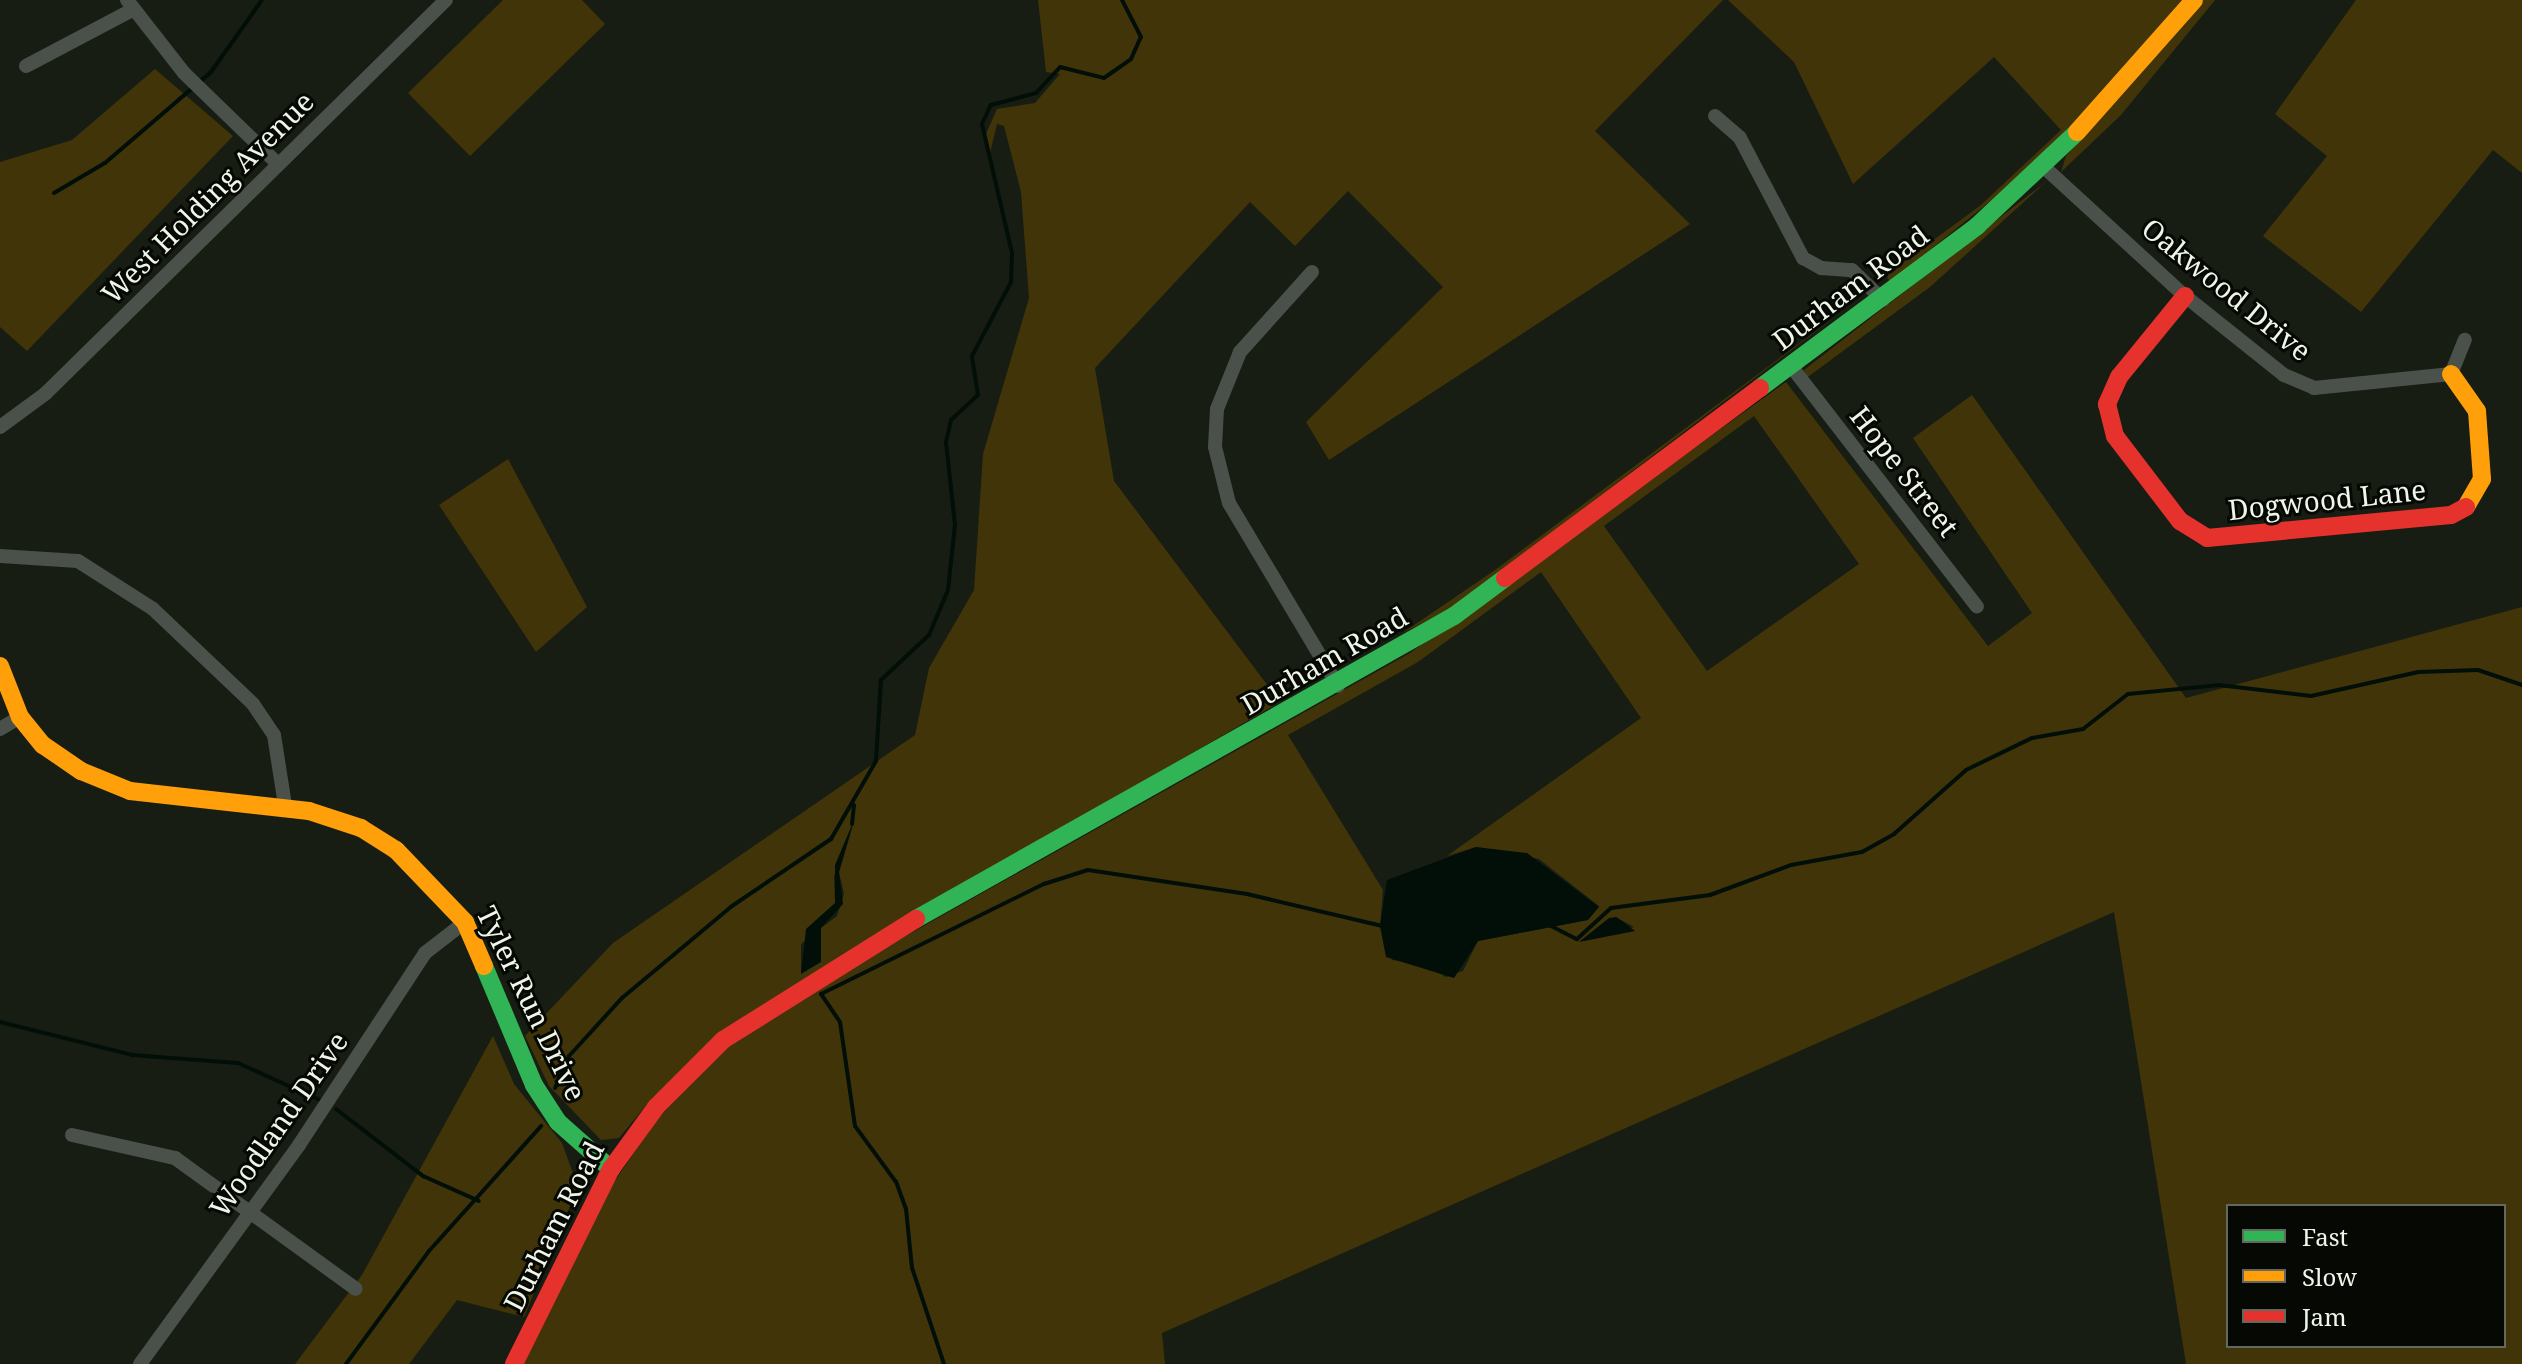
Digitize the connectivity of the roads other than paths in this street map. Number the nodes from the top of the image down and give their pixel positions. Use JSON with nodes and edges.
{"nodes":[{"id":1,"x":446,"y":0,"type":"edge"},
{"id":2,"x":2194,"y":0,"type":"edge"},
{"id":3,"x":130,"y":5,"type":"edge"},
{"id":4,"x":26,"y":66,"type":"dead end"},
{"id":5,"x":1715,"y":116,"type":"dead end"},
{"id":6,"x":277,"y":163,"type":"junction"},
{"id":7,"x":2044,"y":167,"type":"junction"},
{"id":8,"x":1312,"y":272,"type":"dead end"},
{"id":9,"x":2185,"y":296,"type":"junction"},
{"id":10,"x":1883,"y":300,"type":"junction"},
{"id":11,"x":2465,"y":340,"type":"dead end"},
{"id":12,"x":1791,"y":366,"type":"junction"},
{"id":13,"x":2451,"y":374,"type":"junction"},
{"id":14,"x":0,"y":427,"type":"edge"},
{"id":15,"x":0,"y":556,"type":"edge"},
{"id":16,"x":1977,"y":607,"type":"dead end"},
{"id":17,"x":0,"y":666,"type":"edge"},
{"id":18,"x":1338,"y":686,"type":"junction"},
{"id":19,"x":20,"y":717,"type":"junction"},
{"id":20,"x":0,"y":729,"type":"edge"},
{"id":21,"x":285,"y":805,"type":"junction"},
{"id":22,"x":465,"y":922,"type":"junction"},
{"id":23,"x":72,"y":1135,"type":"dead end"},
{"id":24,"x":611,"y":1169,"type":"junction"},
{"id":25,"x":247,"y":1216,"type":"junction"},
{"id":26,"x":356,"y":1289,"type":"dead end"},
{"id":27,"x":140,"y":1364,"type":"edge"},
{"id":28,"x":514,"y":1364,"type":"edge"}],
"edges":[{"from":1,"to":6,"type":"street","name":"West Holding Avenue"},
{"from":2,"to":7,"type":"main road","name":"Durham Road"},
{"from":3,"to":4,"type":"street"},
{"from":3,"to":6,"type":"street"},
{"from":5,"to":10,"type":"street"},
{"from":6,"to":14,"type":"street","name":"West Holding Avenue"},
{"from":7,"to":9,"type":"street","name":"Oakwood Drive"},
{"from":7,"to":10,"type":"main road","name":"Durham Road"},
{"from":8,"to":18,"type":"street"},
{"from":9,"to":13,"type":"street","name":"Oakwood Drive"},
{"from":9,"to":13,"type":"main road","name":"Dogwood Lane"},
{"from":10,"to":12,"type":"main road","name":"Durham Road"},
{"from":11,"to":13,"type":"street"},
{"from":12,"to":16,"type":"street","name":"Hope Street"},
{"from":12,"to":18,"type":"main road","name":"Durham Road"},
{"from":15,"to":21,"type":"street"},
{"from":17,"to":19,"type":"main road","name":"Tyler Run Drive"},
{"from":18,"to":24,"type":"main road","name":"Durham Road"},
{"from":19,"to":20,"type":"street"},
{"from":19,"to":21,"type":"main road","name":"Tyler Run Drive"},
{"from":21,"to":22,"type":"main road","name":"Tyler Run Drive"},
{"from":22,"to":24,"type":"main road","name":"Tyler Run Drive"},
{"from":22,"to":25,"type":"street","name":"Woodland Drive"},
{"from":23,"to":25,"type":"street"},
{"from":24,"to":28,"type":"main road","name":"Durham Road"},
{"from":25,"to":26,"type":"street"},
{"from":25,"to":27,"type":"street","name":"Woodland Drive"}]}
